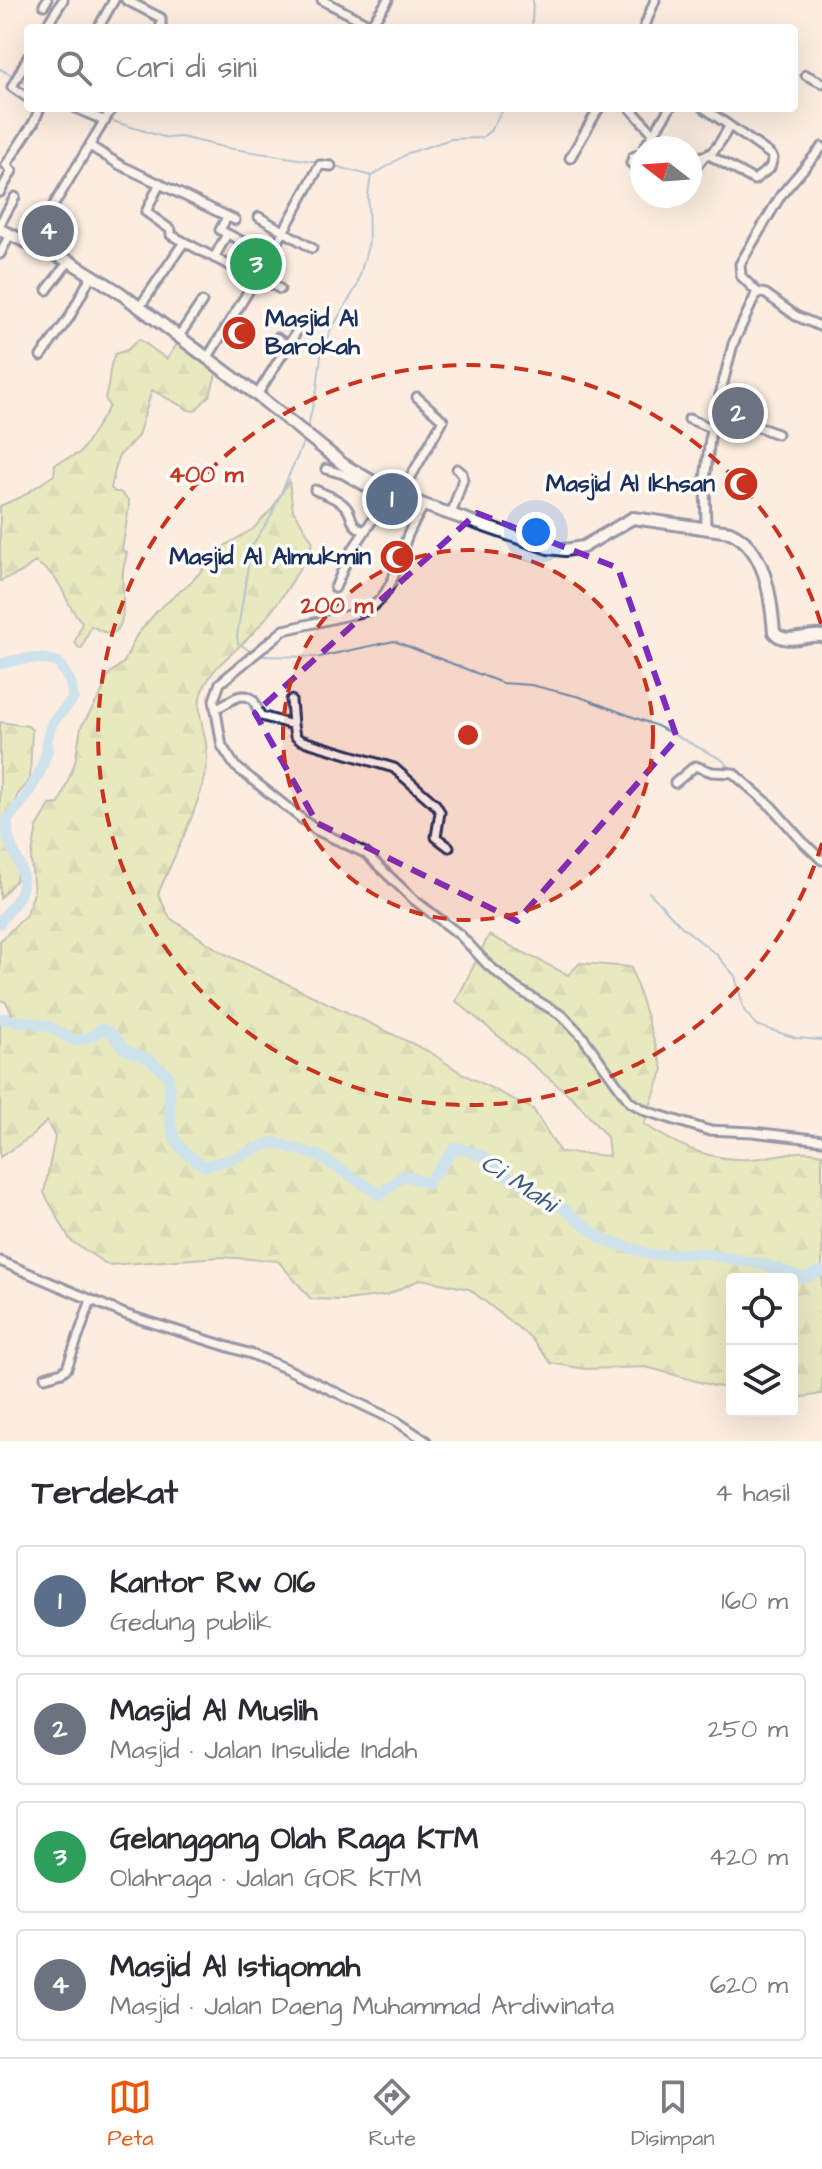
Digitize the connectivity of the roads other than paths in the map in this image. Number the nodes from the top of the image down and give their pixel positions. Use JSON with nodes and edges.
{"nodes":[{"id":1,"x":63,"y":0,"type":"edge"},
{"id":2,"x":114,"y":0,"type":"edge"},
{"id":3,"x":126,"y":0,"type":"edge"},
{"id":4,"x":322,"y":0,"type":"edge"},
{"id":5,"x":388,"y":0,"type":"edge"},
{"id":6,"x":655,"y":0,"type":"edge"},
{"id":7,"x":48,"y":24,"type":"edge"},
{"id":8,"x":100,"y":24,"type":"edge"},
{"id":9,"x":161,"y":24,"type":"edge"},
{"id":10,"x":646,"y":24,"type":"edge"},
{"id":11,"x":24,"y":65,"type":"edge"},
{"id":12,"x":806,"y":75,"type":"dead end"},
{"id":13,"x":822,"y":83,"type":"edge"},
{"id":14,"x":24,"y":95,"type":"edge"},
{"id":15,"x":38,"y":112,"type":"edge"},
{"id":16,"x":85,"y":112,"type":"edge"},
{"id":17,"x":110,"y":112,"type":"edge"},
{"id":18,"x":597,"y":112,"type":"edge"},
{"id":19,"x":634,"y":112,"type":"edge"},
{"id":20,"x":668,"y":112,"type":"edge"},
{"id":21,"x":709,"y":112,"type":"edge"},
{"id":22,"x":105,"y":121,"type":"junction"},
{"id":23,"x":729,"y":127,"type":"junction"},
{"id":24,"x":655,"y":134,"type":"junction"},
{"id":25,"x":658,"y":136,"type":"edge"},
{"id":26,"x":90,"y":146,"type":"junction"},
{"id":27,"x":822,"y":147,"type":"edge"},
{"id":28,"x":702,"y":156,"type":"edge"},
{"id":29,"x":706,"y":157,"type":"junction"},
{"id":30,"x":570,"y":158,"type":"dead end"},
{"id":31,"x":702,"y":161,"type":"edge"},
{"id":32,"x":331,"y":166,"type":"dead end"},
{"id":33,"x":160,"y":183,"type":"junction"},
{"id":34,"x":0,"y":192,"type":"edge"},
{"id":35,"x":15,"y":197,"type":"dead end"},
{"id":36,"x":259,"y":217,"type":"dead end"},
{"id":37,"x":3,"y":229,"type":"edge"},
{"id":38,"x":283,"y":230,"type":"junction"},
{"id":39,"x":227,"y":234,"type":"junction"},
{"id":40,"x":184,"y":242,"type":"junction"},
{"id":41,"x":31,"y":243,"type":"junction"},
{"id":42,"x":312,"y":248,"type":"dead end"},
{"id":43,"x":0,"y":254,"type":"edge"},
{"id":44,"x":270,"y":256,"type":"junction"},
{"id":45,"x":214,"y":258,"type":"junction"},
{"id":46,"x":69,"y":261,"type":"junction"},
{"id":47,"x":91,"y":276,"type":"junction"},
{"id":48,"x":256,"y":278,"type":"junction"},
{"id":49,"x":280,"y":289,"type":"dead end"},
{"id":50,"x":47,"y":290,"type":"dead end"},
{"id":51,"x":757,"y":292,"type":"junction"},
{"id":52,"x":202,"y":302,"type":"dead end"},
{"id":53,"x":139,"y":308,"type":"junction"},
{"id":54,"x":822,"y":327,"type":"edge"},
{"id":55,"x":297,"y":331,"type":"dead end"},
{"id":56,"x":179,"y":336,"type":"junction"},
{"id":57,"x":277,"y":338,"type":"dead end"},
{"id":58,"x":288,"y":346,"type":"junction"},
{"id":59,"x":41,"y":356,"type":"dead end"},
{"id":60,"x":208,"y":357,"type":"junction"},
{"id":61,"x":257,"y":395,"type":"junction"},
{"id":62,"x":417,"y":397,"type":"dead end"},
{"id":63,"x":689,"y":419,"type":"dead end"},
{"id":64,"x":711,"y":430,"type":"junction"},
{"id":65,"x":777,"y":434,"type":"dead end"},
{"id":66,"x":326,"y":469,"type":"dead end"},
{"id":67,"x":457,"y":469,"type":"dead end"},
{"id":68,"x":375,"y":483,"type":"junction"},
{"id":69,"x":315,"y":490,"type":"dead end"},
{"id":70,"x":396,"y":494,"type":"junction"},
{"id":71,"x":424,"y":505,"type":"junction"},
{"id":72,"x":451,"y":515,"type":"junction"},
{"id":73,"x":706,"y":528,"type":"junction"},
{"id":74,"x":364,"y":531,"type":"junction"},
{"id":75,"x":335,"y":588,"type":"dead end"},
{"id":76,"x":822,"y":636,"type":"edge"},
{"id":77,"x":291,"y":700,"type":"dead end"},
{"id":78,"x":215,"y":708,"type":"junction"},
{"id":79,"x":293,"y":725,"type":"junction"},
{"id":80,"x":675,"y":783,"type":"dead end"},
{"id":81,"x":449,"y":847,"type":"dead end"},
{"id":82,"x":822,"y":860,"type":"edge"},
{"id":83,"x":822,"y":1140,"type":"edge"},
{"id":84,"x":0,"y":1261,"type":"edge"},
{"id":85,"x":91,"y":1300,"type":"junction"},
{"id":86,"x":45,"y":1377,"type":"dead end"},
{"id":87,"x":426,"y":1441,"type":"edge"}],
"edges":[{"from":1,"to":7,"type":"street"},
{"from":2,"to":8,"type":"street"},
{"from":3,"to":9,"type":"street"},
{"from":4,"to":5,"type":"street"},
{"from":6,"to":10,"type":"street"},
{"from":11,"to":14,"type":"street"},
{"from":12,"to":13,"type":"street"},
{"from":15,"to":34,"type":"street"},
{"from":16,"to":22,"type":"street"},
{"from":17,"to":22,"type":"street"},
{"from":18,"to":30,"type":"street"},
{"from":19,"to":24,"type":"street"},
{"from":20,"to":24,"type":"street"},
{"from":21,"to":23,"type":"street"},
{"from":22,"to":26,"type":"street"},
{"from":23,"to":29,"type":"street"},
{"from":23,"to":29,"type":"street"},
{"from":24,"to":25,"type":"street"},
{"from":26,"to":33,"type":"street"},
{"from":26,"to":41,"type":"street"},
{"from":27,"to":51,"type":"street"},
{"from":28,"to":29,"type":"street"},
{"from":29,"to":31,"type":"street"},
{"from":32,"to":38,"type":"street"},
{"from":33,"to":39,"type":"street"},
{"from":33,"to":40,"type":"street"},
{"from":35,"to":37,"type":"street"},
{"from":36,"to":38,"type":"street"},
{"from":37,"to":41,"type":"main road"},
{"from":37,"to":43,"type":"street"},
{"from":38,"to":42,"type":"street"},
{"from":38,"to":44,"type":"street"},
{"from":39,"to":44,"type":"street"},
{"from":39,"to":45,"type":"street"},
{"from":40,"to":45,"type":"street"},
{"from":40,"to":53,"type":"street"},
{"from":41,"to":46,"type":"main road"},
{"from":44,"to":48,"type":"street"},
{"from":45,"to":48,"type":"street"},
{"from":46,"to":47,"type":"main road"},
{"from":46,"to":50,"type":"street"},
{"from":47,"to":53,"type":"main road"},
{"from":47,"to":59,"type":"street"},
{"from":48,"to":49,"type":"street"},
{"from":48,"to":60,"type":"street"},
{"from":51,"to":54,"type":"street"},
{"from":51,"to":64,"type":"street"},
{"from":52,"to":56,"type":"street"},
{"from":53,"to":56,"type":"main road"},
{"from":55,"to":58,"type":"street"},
{"from":56,"to":60,"type":"main road"},
{"from":57,"to":58,"type":"street"},
{"from":58,"to":61,"type":"street"},
{"from":60,"to":61,"type":"main road"},
{"from":61,"to":68,"type":"main road"},
{"from":62,"to":70,"type":"street"},
{"from":63,"to":64,"type":"street"},
{"from":64,"to":65,"type":"street"},
{"from":64,"to":73,"type":"street"},
{"from":66,"to":68,"type":"street"},
{"from":67,"to":72,"type":"street"},
{"from":68,"to":70,"type":"main road"},
{"from":69,"to":74,"type":"street"},
{"from":70,"to":71,"type":"main road"},
{"from":70,"to":74,"type":"street"},
{"from":71,"to":72,"type":"main road"},
{"from":71,"to":78,"type":"street"},
{"from":72,"to":73,"type":"main road"},
{"from":73,"to":76,"type":"main road"},
{"from":74,"to":75,"type":"street"},
{"from":77,"to":79,"type":"street"},
{"from":78,"to":79,"type":"street"},
{"from":78,"to":83,"type":"street"},
{"from":79,"to":81,"type":"street"},
{"from":80,"to":82,"type":"street"},
{"from":84,"to":85,"type":"street"},
{"from":85,"to":86,"type":"street"},
{"from":85,"to":87,"type":"street"}]}
